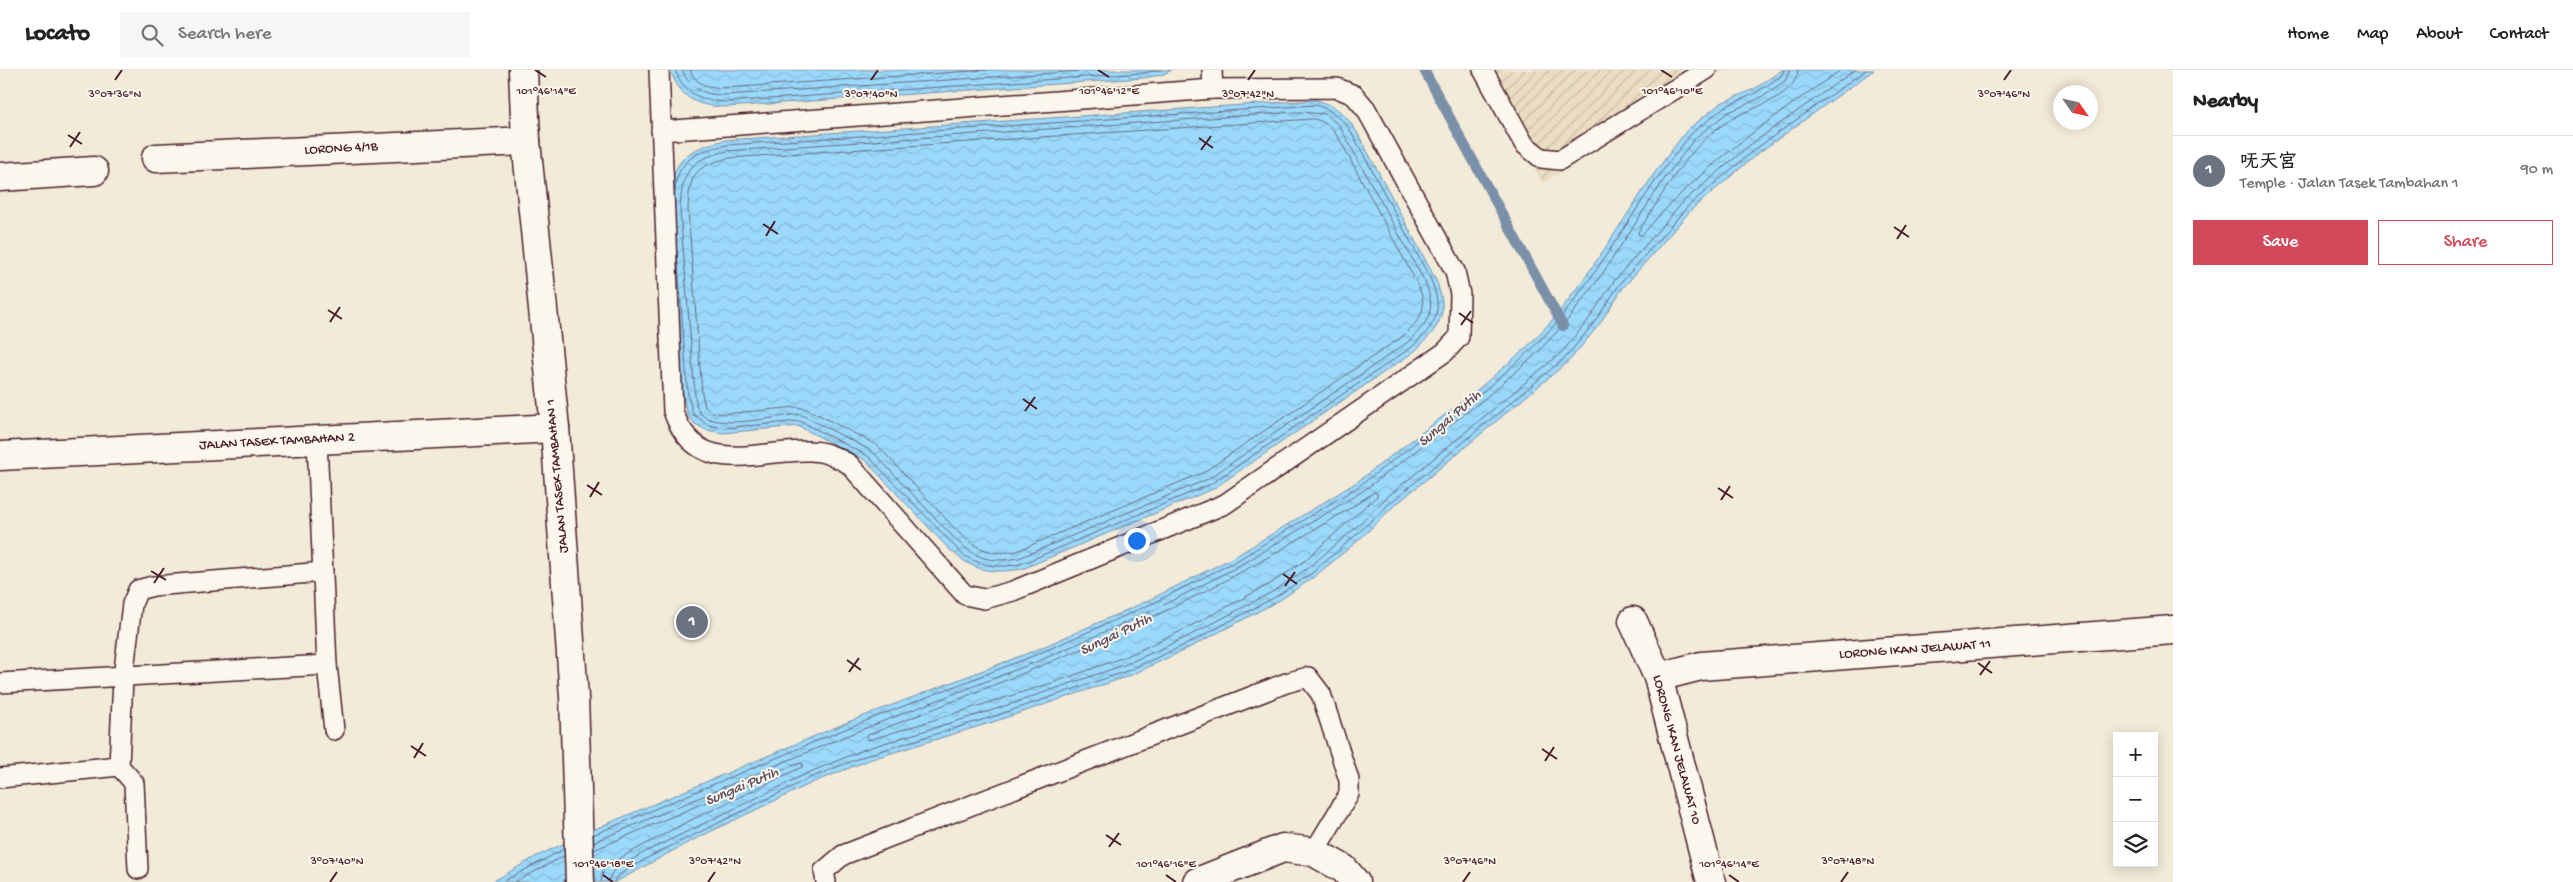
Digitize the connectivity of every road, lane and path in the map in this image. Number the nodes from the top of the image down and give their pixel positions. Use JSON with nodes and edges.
{"nodes":[{"id":1,"x":523,"y":70,"type":"edge"},
{"id":2,"x":659,"y":70,"type":"edge"},
{"id":3,"x":1212,"y":70,"type":"edge"},
{"id":4,"x":1483,"y":70,"type":"edge"},
{"id":5,"x":1706,"y":70,"type":"edge"},
{"id":6,"x":1213,"y":89,"type":"junction"},
{"id":7,"x":661,"y":131,"type":"junction"},
{"id":8,"x":526,"y":141,"type":"junction"},
{"id":9,"x":156,"y":158,"type":"dead end"},
{"id":10,"x":94,"y":171,"type":"dead end"},
{"id":11,"x":0,"y":177,"type":"edge"},
{"id":12,"x":555,"y":428,"type":"junction"},
{"id":13,"x":317,"y":440,"type":"junction"},
{"id":14,"x":0,"y":456,"type":"edge"},
{"id":15,"x":323,"y":572,"type":"junction"},
{"id":16,"x":1634,"y":621,"type":"dead end"},
{"id":17,"x":2173,"y":630,"type":"edge"},
{"id":18,"x":327,"y":665,"type":"junction"},
{"id":19,"x":1658,"y":677,"type":"junction"},
{"id":20,"x":123,"y":678,"type":"junction"},
{"id":21,"x":0,"y":683,"type":"edge"},
{"id":22,"x":334,"y":730,"type":"dead end"},
{"id":23,"x":118,"y":766,"type":"junction"},
{"id":24,"x":0,"y":778,"type":"edge"},
{"id":25,"x":1314,"y":852,"type":"junction"},
{"id":26,"x":138,"y":868,"type":"dead end"},
{"id":27,"x":580,"y":882,"type":"edge"},
{"id":28,"x":826,"y":882,"type":"edge"},
{"id":29,"x":1198,"y":882,"type":"edge"},
{"id":30,"x":1355,"y":882,"type":"edge"},
{"id":31,"x":1711,"y":882,"type":"edge"}],
"edges":[{"from":1,"to":8,"type":"street","name":"JALAN TASEK TAMBAHAN 1"},
{"from":2,"to":7,"type":"lane"},
{"from":3,"to":6,"type":"lane"},
{"from":4,"to":5,"type":"lane"},
{"from":6,"to":7,"type":"lane"},
{"from":6,"to":7,"type":"lane"},
{"from":8,"to":9,"type":"street","name":"LORONG 4/1B"},
{"from":8,"to":12,"type":"street","name":"JALAN TASEK TAMBAHAN 1"},
{"from":10,"to":11,"type":"street"},
{"from":12,"to":13,"type":"street","name":"JALAN TASEK TAMBAHAN 2"},
{"from":12,"to":27,"type":"street","name":"JALAN TASEK TAMBAHAN 1"},
{"from":13,"to":14,"type":"street","name":"JALAN TASEK TAMBAHAN 2"},
{"from":13,"to":15,"type":"lane"},
{"from":15,"to":18,"type":"lane"},
{"from":15,"to":20,"type":"lane"},
{"from":16,"to":19,"type":"street","name":"LORONG IKAN JELAWAT 10"},
{"from":17,"to":19,"type":"street","name":"LORONG IKAN JELAWAT 11"},
{"from":18,"to":20,"type":"lane"},
{"from":18,"to":22,"type":"lane"},
{"from":19,"to":31,"type":"street","name":"LORONG IKAN JELAWAT 10"},
{"from":20,"to":21,"type":"lane"},
{"from":20,"to":23,"type":"lane"},
{"from":23,"to":24,"type":"lane"},
{"from":23,"to":26,"type":"lane"},
{"from":25,"to":28,"type":"lane"},
{"from":25,"to":29,"type":"street"},
{"from":25,"to":30,"type":"street"}]}
